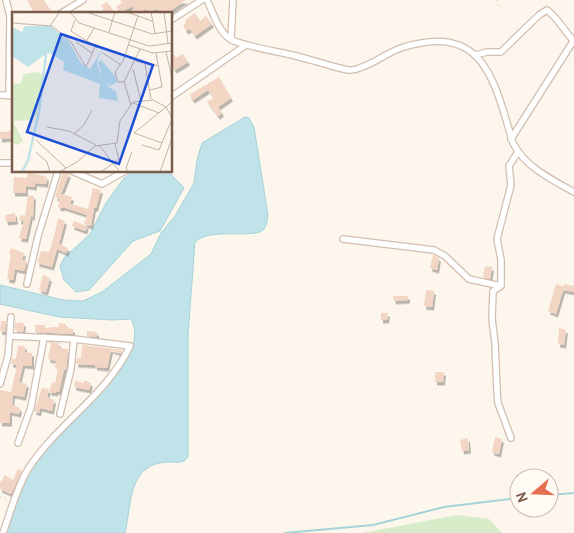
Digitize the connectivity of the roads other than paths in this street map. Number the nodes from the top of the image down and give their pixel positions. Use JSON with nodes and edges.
{"nodes":[{"id":1,"x":6,"y":0,"type":"edge"},
{"id":2,"x":83,"y":0,"type":"edge"},
{"id":3,"x":202,"y":0,"type":"edge"},
{"id":4,"x":206,"y":0,"type":"edge"},
{"id":5,"x":233,"y":0,"type":"edge"},
{"id":6,"x":63,"y":12,"type":"edge"},
{"id":7,"x":172,"y":19,"type":"edge"},
{"id":8,"x":231,"y":39,"type":"junction"},
{"id":9,"x":574,"y":40,"type":"edge"},
{"id":10,"x":12,"y":43,"type":"edge"},
{"id":11,"x":246,"y":45,"type":"junction"},
{"id":12,"x":476,"y":55,"type":"junction"},
{"id":13,"x":0,"y":95,"type":"edge"},
{"id":14,"x":11,"y":95,"type":"edge"},
{"id":15,"x":172,"y":96,"type":"edge"},
{"id":16,"x":511,"y":139,"type":"junction"},
{"id":17,"x":518,"y":152,"type":"junction"},
{"id":18,"x":58,"y":172,"type":"edge"},
{"id":19,"x":74,"y":172,"type":"edge"},
{"id":20,"x":123,"y":172,"type":"edge"},
{"id":21,"x":574,"y":192,"type":"edge"},
{"id":22,"x":343,"y":239,"type":"dead end"},
{"id":23,"x":27,"y":284,"type":"dead end"},
{"id":24,"x":501,"y":286,"type":"junction"},
{"id":25,"x":11,"y":317,"type":"dead end"},
{"id":26,"x":10,"y":336,"type":"junction"},
{"id":27,"x":44,"y":337,"type":"junction"},
{"id":28,"x":74,"y":339,"type":"junction"},
{"id":29,"x":0,"y":384,"type":"edge"},
{"id":30,"x":60,"y":414,"type":"dead end"},
{"id":31,"x":511,"y":438,"type":"dead end"},
{"id":32,"x":18,"y":443,"type":"dead end"},
{"id":33,"x":4,"y":533,"type":"edge"}],
"edges":[{"from":1,"to":10,"type":"street"},
{"from":2,"to":6,"type":"street"},
{"from":3,"to":7,"type":"street"},
{"from":4,"to":8,"type":"street"},
{"from":5,"to":8,"type":"street"},
{"from":8,"to":11,"type":"street"},
{"from":9,"to":12,"type":"street"},
{"from":9,"to":16,"type":"street"},
{"from":10,"to":14,"type":"street"},
{"from":11,"to":12,"type":"street"},
{"from":11,"to":15,"type":"street"},
{"from":12,"to":16,"type":"street"},
{"from":13,"to":14,"type":"street"},
{"from":16,"to":17,"type":"street"},
{"from":17,"to":21,"type":"street"},
{"from":17,"to":24,"type":"street"},
{"from":18,"to":23,"type":"street"},
{"from":19,"to":20,"type":"street"},
{"from":22,"to":24,"type":"street"},
{"from":24,"to":31,"type":"street"},
{"from":25,"to":26,"type":"street"},
{"from":26,"to":27,"type":"street"},
{"from":26,"to":29,"type":"street"},
{"from":27,"to":28,"type":"street"},
{"from":27,"to":32,"type":"street"},
{"from":28,"to":30,"type":"street"},
{"from":28,"to":33,"type":"street"}]}
